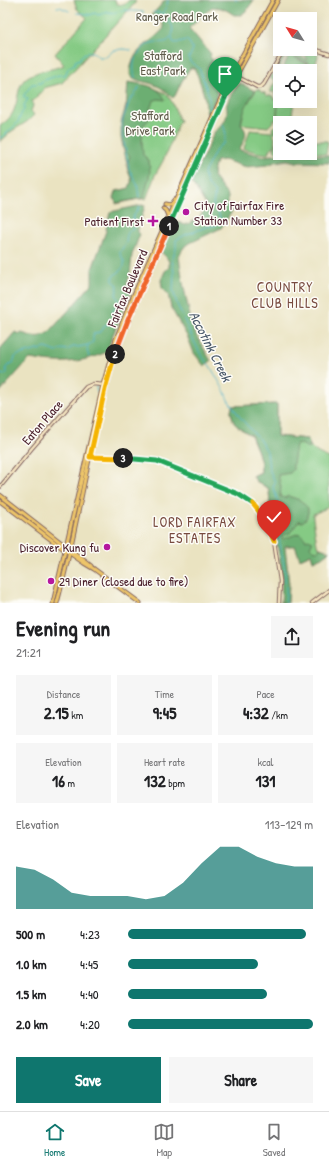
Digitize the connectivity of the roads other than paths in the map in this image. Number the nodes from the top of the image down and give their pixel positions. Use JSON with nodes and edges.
{"nodes":[{"id":1,"x":272,"y":0,"type":"edge"},
{"id":2,"x":277,"y":1,"type":"edge"},
{"id":3,"x":317,"y":50,"type":"edge"},
{"id":4,"x":329,"y":54,"type":"edge"},
{"id":5,"x":280,"y":56,"type":"edge"},
{"id":6,"x":232,"y":74,"type":"junction"},
{"id":7,"x":236,"y":76,"type":"junction"},
{"id":8,"x":178,"y":195,"type":"junction"},
{"id":9,"x":165,"y":204,"type":"dead end"},
{"id":10,"x":163,"y":208,"type":"dead end"},
{"id":11,"x":167,"y":219,"type":"junction"},
{"id":12,"x":104,"y":385,"type":"junction"},
{"id":13,"x":88,"y":456,"type":"junction"},
{"id":14,"x":0,"y":487,"type":"edge"},
{"id":15,"x":0,"y":495,"type":"edge"},
{"id":16,"x":0,"y":501,"type":"edge"},
{"id":17,"x":13,"y":505,"type":"junction"},
{"id":18,"x":34,"y":527,"type":"junction"},
{"id":19,"x":66,"y":548,"type":"junction"},
{"id":20,"x":69,"y":551,"type":"junction"},
{"id":21,"x":329,"y":590,"type":"edge"},
{"id":22,"x":53,"y":603,"type":"edge"},
{"id":23,"x":57,"y":603,"type":"edge"},
{"id":24,"x":140,"y":603,"type":"edge"},
{"id":25,"x":280,"y":603,"type":"edge"},
{"id":26,"x":312,"y":603,"type":"edge"}],
"edges":[{"from":1,"to":2,"type":"main road"},
{"from":1,"to":6,"type":"main road","name":"Fairfax Boulevard"},
{"from":2,"to":7,"type":"main road","name":"Fairfax Boulevard"},
{"from":3,"to":4,"type":"street"},
{"from":5,"to":7,"type":"street"},
{"from":6,"to":7,"type":"street"},
{"from":6,"to":8,"type":"main road","name":"Fairfax Boulevard"},
{"from":7,"to":12,"type":"main road","name":"Fairfax Boulevard"},
{"from":8,"to":9,"type":"main road"},
{"from":8,"to":11,"type":"main road","name":"Fairfax Boulevard"},
{"from":10,"to":11,"type":"main road"},
{"from":11,"to":12,"type":"main road","name":"Fairfax Boulevard"},
{"from":12,"to":13,"type":"main road","name":"Fairfax Boulevard"},
{"from":12,"to":14,"type":"street","name":"Eaton Place"},
{"from":13,"to":19,"type":"main road","name":"Fairfax Boulevard"},
{"from":13,"to":20,"type":"main road","name":"Fairfax Boulevard"},
{"from":13,"to":25,"type":"street"},
{"from":15,"to":17,"type":"main road"},
{"from":16,"to":18,"type":"main road"},
{"from":17,"to":18,"type":"main road"},
{"from":17,"to":19,"type":"main road"},
{"from":18,"to":19,"type":"main road"},
{"from":19,"to":20,"type":"main road"},
{"from":19,"to":22,"type":"main road","name":"Fairfax Boulevard"},
{"from":20,"to":23,"type":"main road","name":"Fairfax Boulevard"},
{"from":20,"to":24,"type":"main road"},
{"from":21,"to":26,"type":"street"}]}
